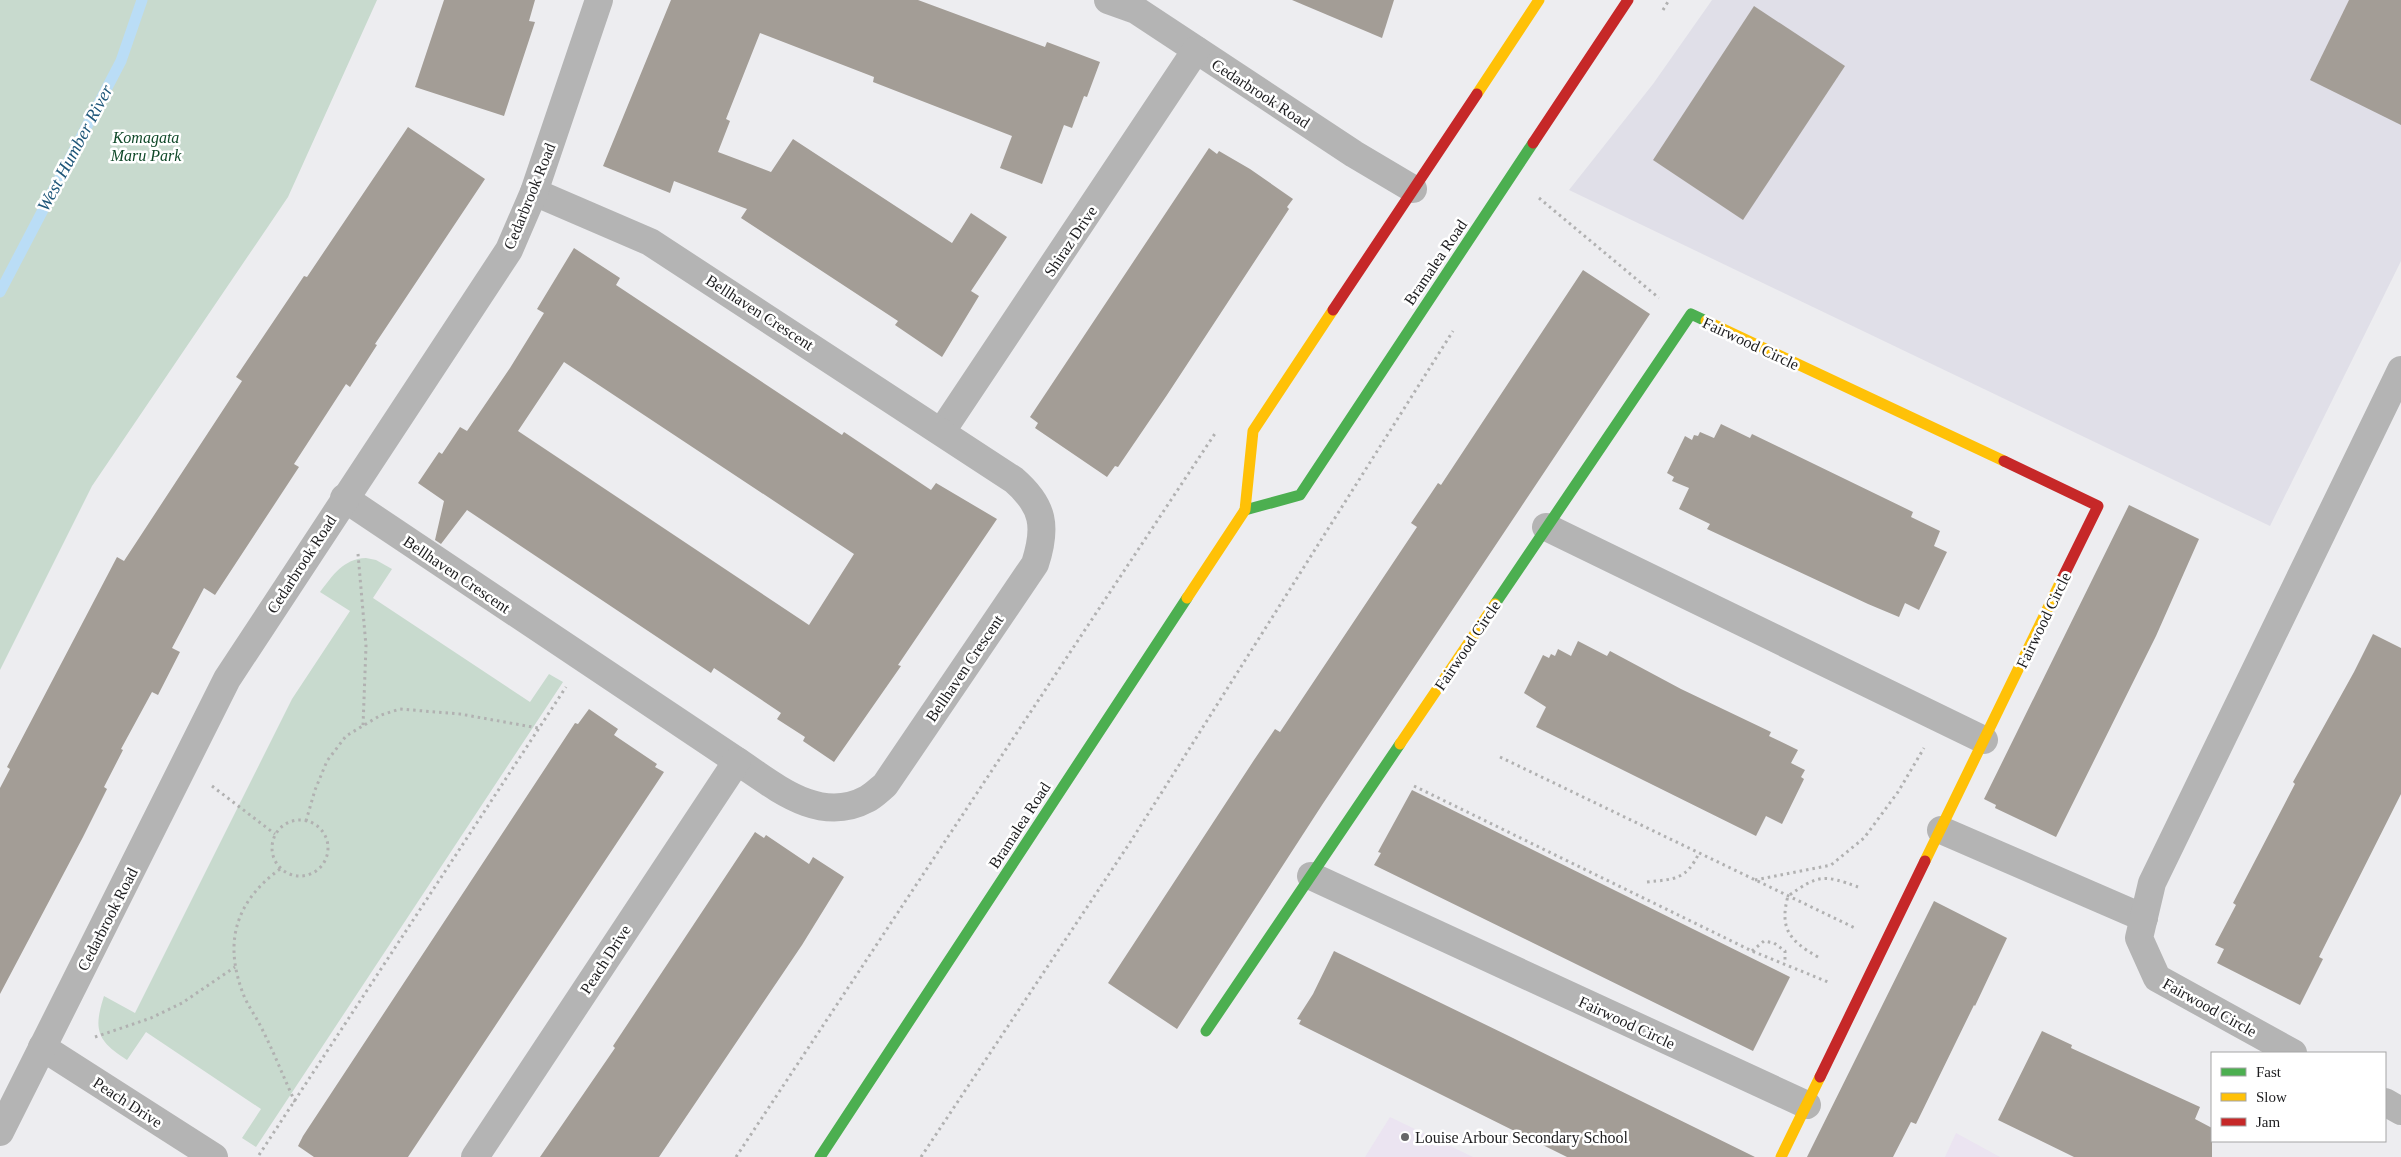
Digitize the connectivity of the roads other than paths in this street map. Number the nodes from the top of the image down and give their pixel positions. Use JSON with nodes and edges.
{"nodes":[{"id":1,"x":599,"y":0,"type":"edge"},
{"id":2,"x":1108,"y":0,"type":"edge"},
{"id":3,"x":1539,"y":0,"type":"edge"},
{"id":4,"x":1628,"y":0,"type":"edge"},
{"id":5,"x":1196,"y":50,"type":"junction"},
{"id":6,"x":1413,"y":189,"type":"junction"},
{"id":7,"x":534,"y":192,"type":"junction"},
{"id":8,"x":2401,"y":370,"type":"edge"},
{"id":9,"x":942,"y":431,"type":"junction"},
{"id":10,"x":344,"y":498,"type":"junction"},
{"id":11,"x":1245,"y":510,"type":"junction"},
{"id":12,"x":1546,"y":527,"type":"junction"},
{"id":13,"x":1984,"y":740,"type":"junction"},
{"id":14,"x":737,"y":761,"type":"junction"},
{"id":15,"x":1941,"y":830,"type":"junction"},
{"id":16,"x":1311,"y":876,"type":"junction"},
{"id":17,"x":2144,"y":918,"type":"junction"},
{"id":18,"x":1206,"y":1031,"type":"dead end"},
{"id":19,"x":42,"y":1047,"type":"junction"},
{"id":20,"x":2291,"y":1052,"type":"edge"},
{"id":21,"x":2386,"y":1103,"type":"edge"},
{"id":22,"x":1807,"y":1105,"type":"junction"},
{"id":23,"x":2401,"y":1111,"type":"edge"},
{"id":24,"x":0,"y":1132,"type":"edge"},
{"id":25,"x":214,"y":1157,"type":"edge"},
{"id":26,"x":475,"y":1157,"type":"edge"},
{"id":27,"x":820,"y":1157,"type":"edge"},
{"id":28,"x":1781,"y":1157,"type":"edge"}],
"edges":[{"from":1,"to":7,"type":"street","name":"Cedarbrook Road"},
{"from":2,"to":5,"type":"street","name":"Cedarbrook Road"},
{"from":3,"to":6,"type":"street","name":"Bramalea Road"},
{"from":4,"to":11,"type":"street","name":"Bramalea Road"},
{"from":5,"to":6,"type":"street","name":"Cedarbrook Road"},
{"from":5,"to":9,"type":"street","name":"Shiraz Drive"},
{"from":6,"to":11,"type":"street","name":"Bramalea Road"},
{"from":7,"to":9,"type":"street","name":"Bellhaven Crescent"},
{"from":7,"to":10,"type":"street","name":"Cedarbrook Road"},
{"from":8,"to":17,"type":"street","name":"Fairwood Circle"},
{"from":9,"to":14,"type":"street","name":"Bellhaven Crescent"},
{"from":10,"to":14,"type":"street","name":"Bellhaven Crescent"},
{"from":10,"to":19,"type":"street","name":"Cedarbrook Road"},
{"from":11,"to":27,"type":"street","name":"Bramalea Road"},
{"from":12,"to":13,"type":"street"},
{"from":12,"to":13,"type":"street","name":"Fairwood Circle"},
{"from":12,"to":16,"type":"street","name":"Fairwood Circle"},
{"from":13,"to":15,"type":"street","name":"Fairwood Circle"},
{"from":14,"to":26,"type":"street","name":"Peach Drive"},
{"from":15,"to":17,"type":"street"},
{"from":15,"to":22,"type":"street","name":"Fairwood Circle"},
{"from":16,"to":18,"type":"street","name":"Fairwood Circle"},
{"from":16,"to":22,"type":"street","name":"Fairwood Circle"},
{"from":17,"to":20,"type":"street","name":"Fairwood Circle"},
{"from":19,"to":24,"type":"street","name":"Cedarbrook Road"},
{"from":19,"to":25,"type":"street","name":"Peach Drive"},
{"from":21,"to":23,"type":"street"},
{"from":22,"to":28,"type":"street","name":"Fairwood Circle"}]}
